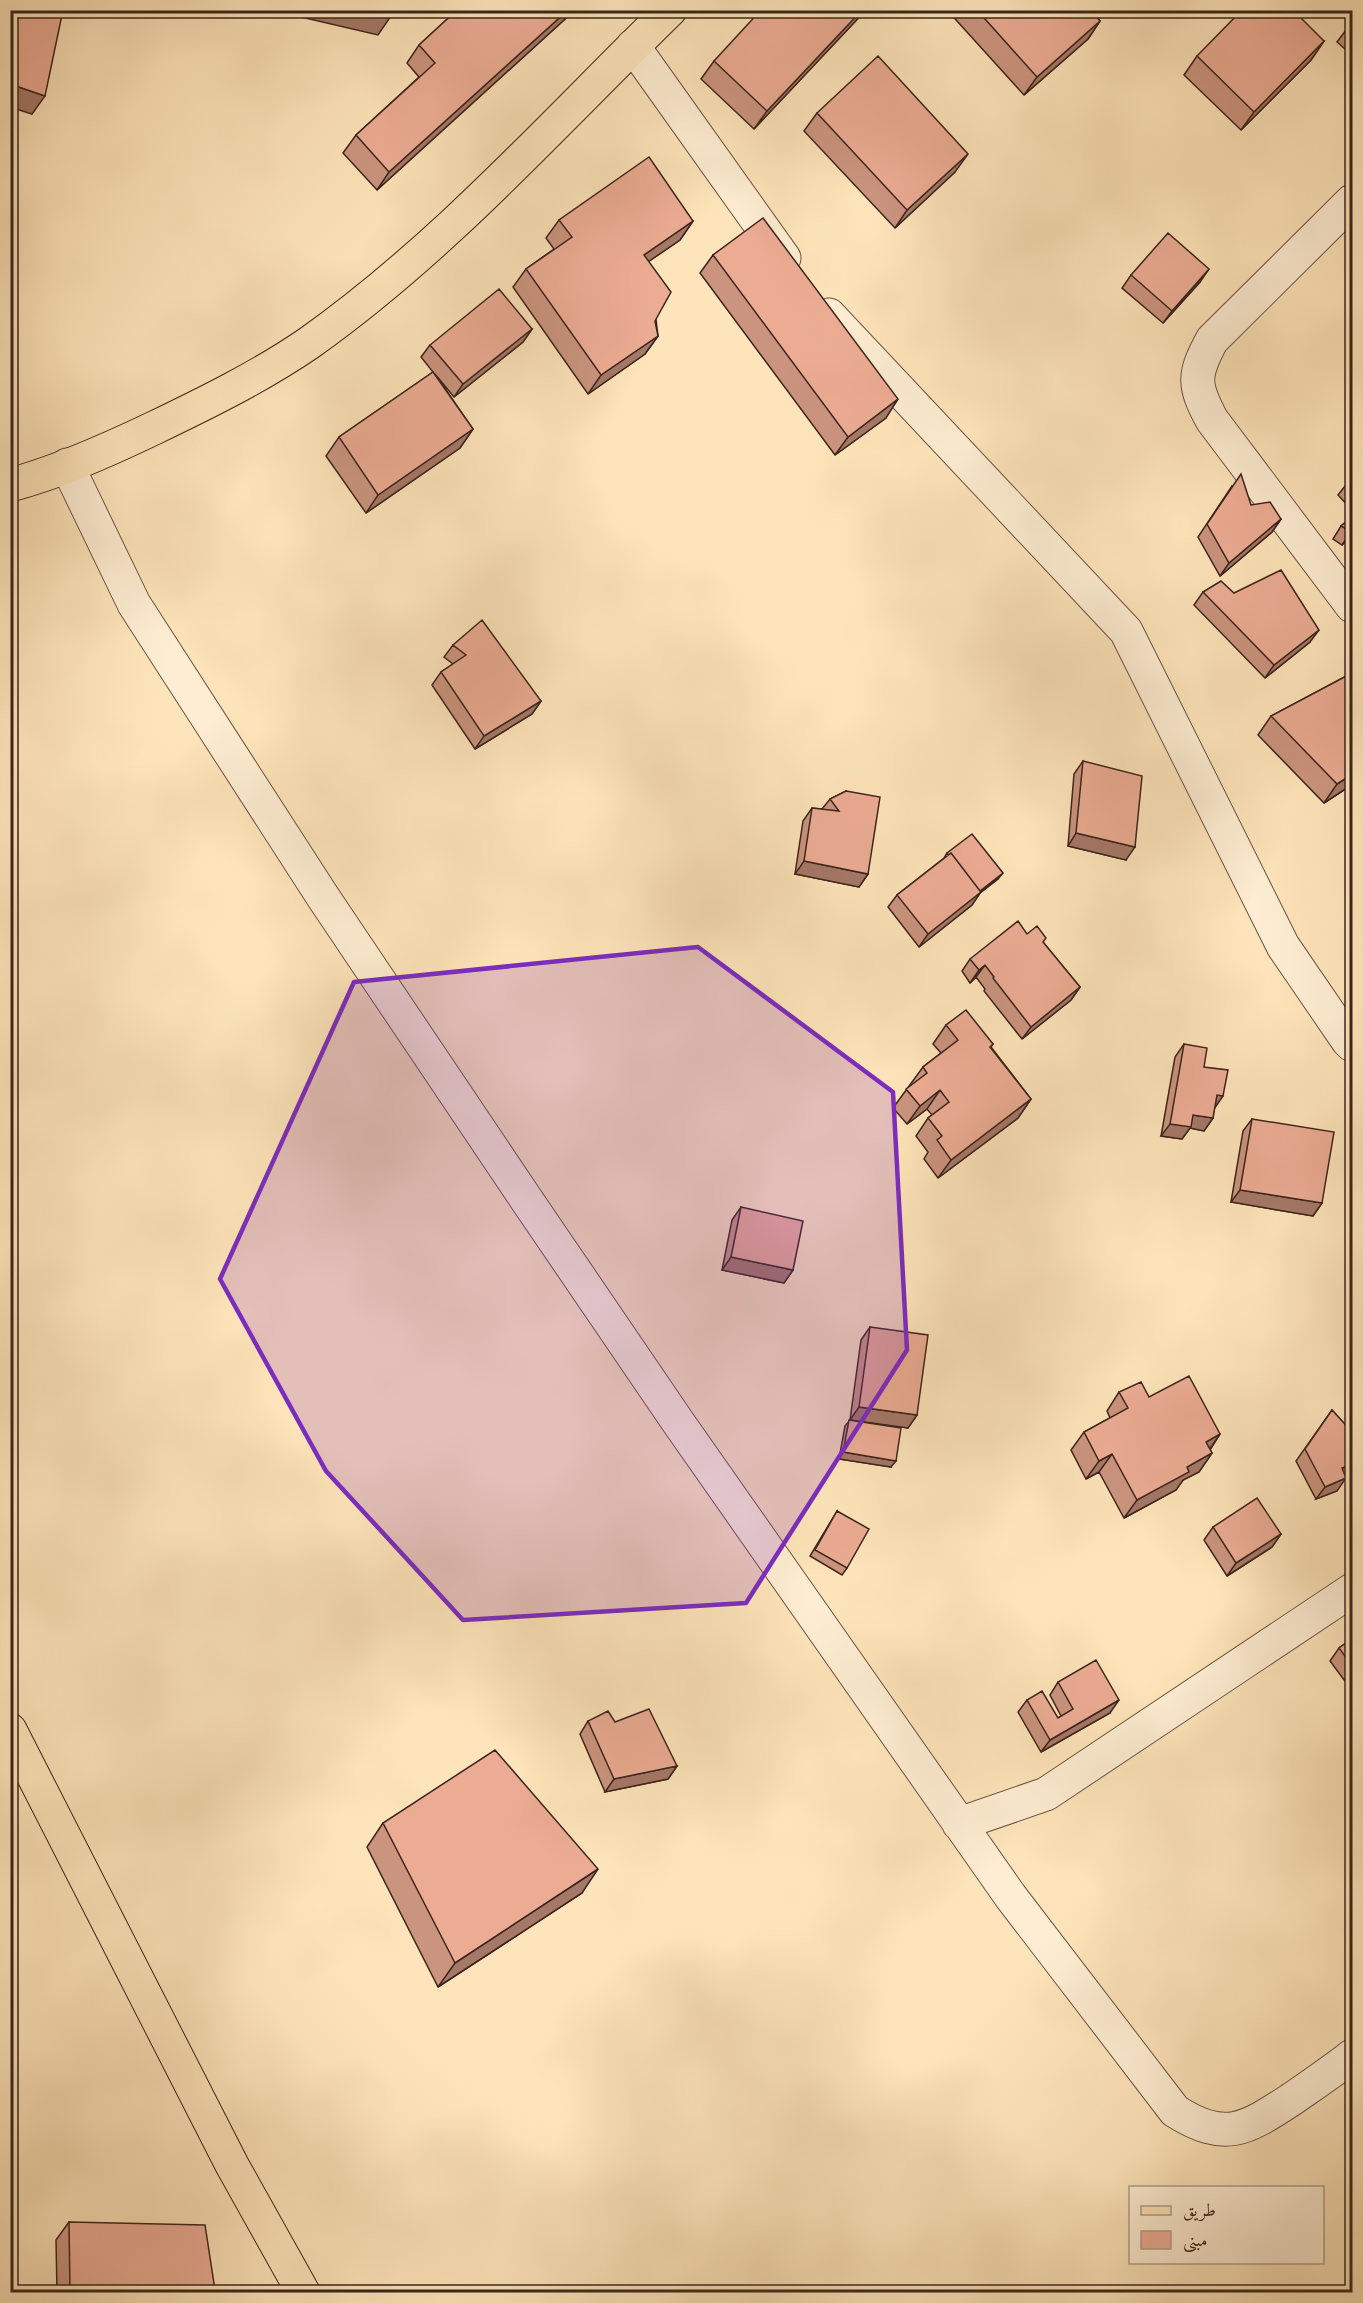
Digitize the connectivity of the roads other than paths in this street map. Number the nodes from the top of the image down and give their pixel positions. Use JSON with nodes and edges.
{"nodes":[{"id":1,"x":670,"y":10,"type":"edge"},
{"id":2,"x":633,"y":46,"type":"junction"},
{"id":3,"x":1353,"y":201,"type":"edge"},
{"id":4,"x":67,"y":465,"type":"junction"},
{"id":5,"x":10,"y":485,"type":"edge"},
{"id":6,"x":1353,"y":606,"type":"edge"},
{"id":7,"x":1353,"y":1045,"type":"edge"},
{"id":8,"x":1353,"y":1590,"type":"edge"},
{"id":9,"x":10,"y":1730,"type":"edge"},
{"id":10,"x":959,"y":1824,"type":"junction"},
{"id":11,"x":1353,"y":2056,"type":"edge"},
{"id":12,"x":303,"y":2292,"type":"edge"}],
"edges":[{"from":1,"to":2,"type":"main road"},
{"from":2,"to":4,"type":"main road"},
{"from":2,"to":7,"type":"street"},
{"from":3,"to":6,"type":"street"},
{"from":4,"to":5,"type":"main road"},
{"from":4,"to":10,"type":"street"},
{"from":8,"to":10,"type":"street"},
{"from":9,"to":12,"type":"main road"},
{"from":10,"to":11,"type":"street"}]}
